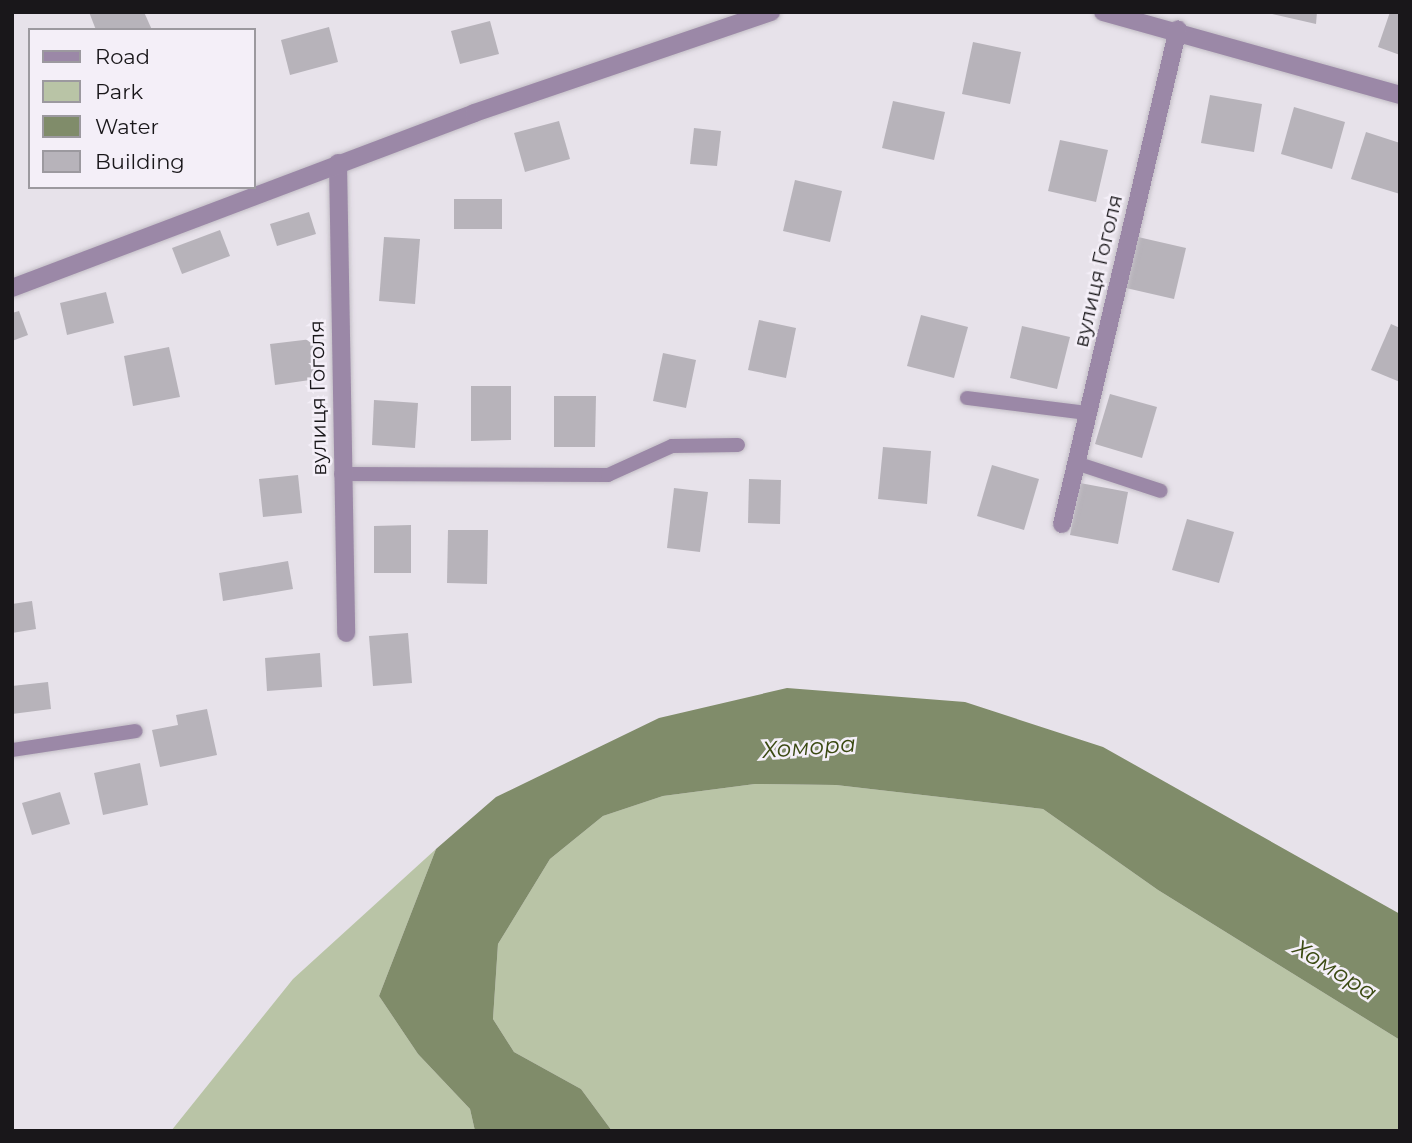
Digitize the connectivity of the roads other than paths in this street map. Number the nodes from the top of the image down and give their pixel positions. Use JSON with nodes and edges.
{"nodes":[{"id":1,"x":771,"y":12,"type":"edge"},
{"id":2,"x":1103,"y":12,"type":"edge"},
{"id":3,"x":1178,"y":29,"type":"junction"},
{"id":4,"x":1400,"y":95,"type":"edge"},
{"id":5,"x":338,"y":163,"type":"junction"},
{"id":6,"x":12,"y":288,"type":"edge"},
{"id":7,"x":967,"y":398,"type":"dead end"},
{"id":8,"x":1088,"y":413,"type":"junction"},
{"id":9,"x":738,"y":445,"type":"dead end"},
{"id":10,"x":1076,"y":463,"type":"junction"},
{"id":11,"x":341,"y":474,"type":"junction"},
{"id":12,"x":1161,"y":492,"type":"dead end"},
{"id":13,"x":1062,"y":524,"type":"dead end"},
{"id":14,"x":346,"y":633,"type":"dead end"},
{"id":15,"x":136,"y":731,"type":"dead end"},
{"id":16,"x":12,"y":750,"type":"edge"}],
"edges":[{"from":1,"to":5,"type":"street"},
{"from":2,"to":3,"type":"street"},
{"from":3,"to":4,"type":"street"},
{"from":3,"to":8,"type":"street","name":"вулиця Гоголя"},
{"from":5,"to":6,"type":"street"},
{"from":5,"to":11,"type":"street","name":"вулиця Гоголя"},
{"from":7,"to":8,"type":"lane"},
{"from":8,"to":10,"type":"street","name":"вулиця Гоголя"},
{"from":9,"to":11,"type":"lane"},
{"from":10,"to":12,"type":"lane"},
{"from":10,"to":13,"type":"street","name":"вулиця Гоголя"},
{"from":11,"to":14,"type":"street","name":"вулиця Гоголя"},
{"from":15,"to":16,"type":"lane"}]}
